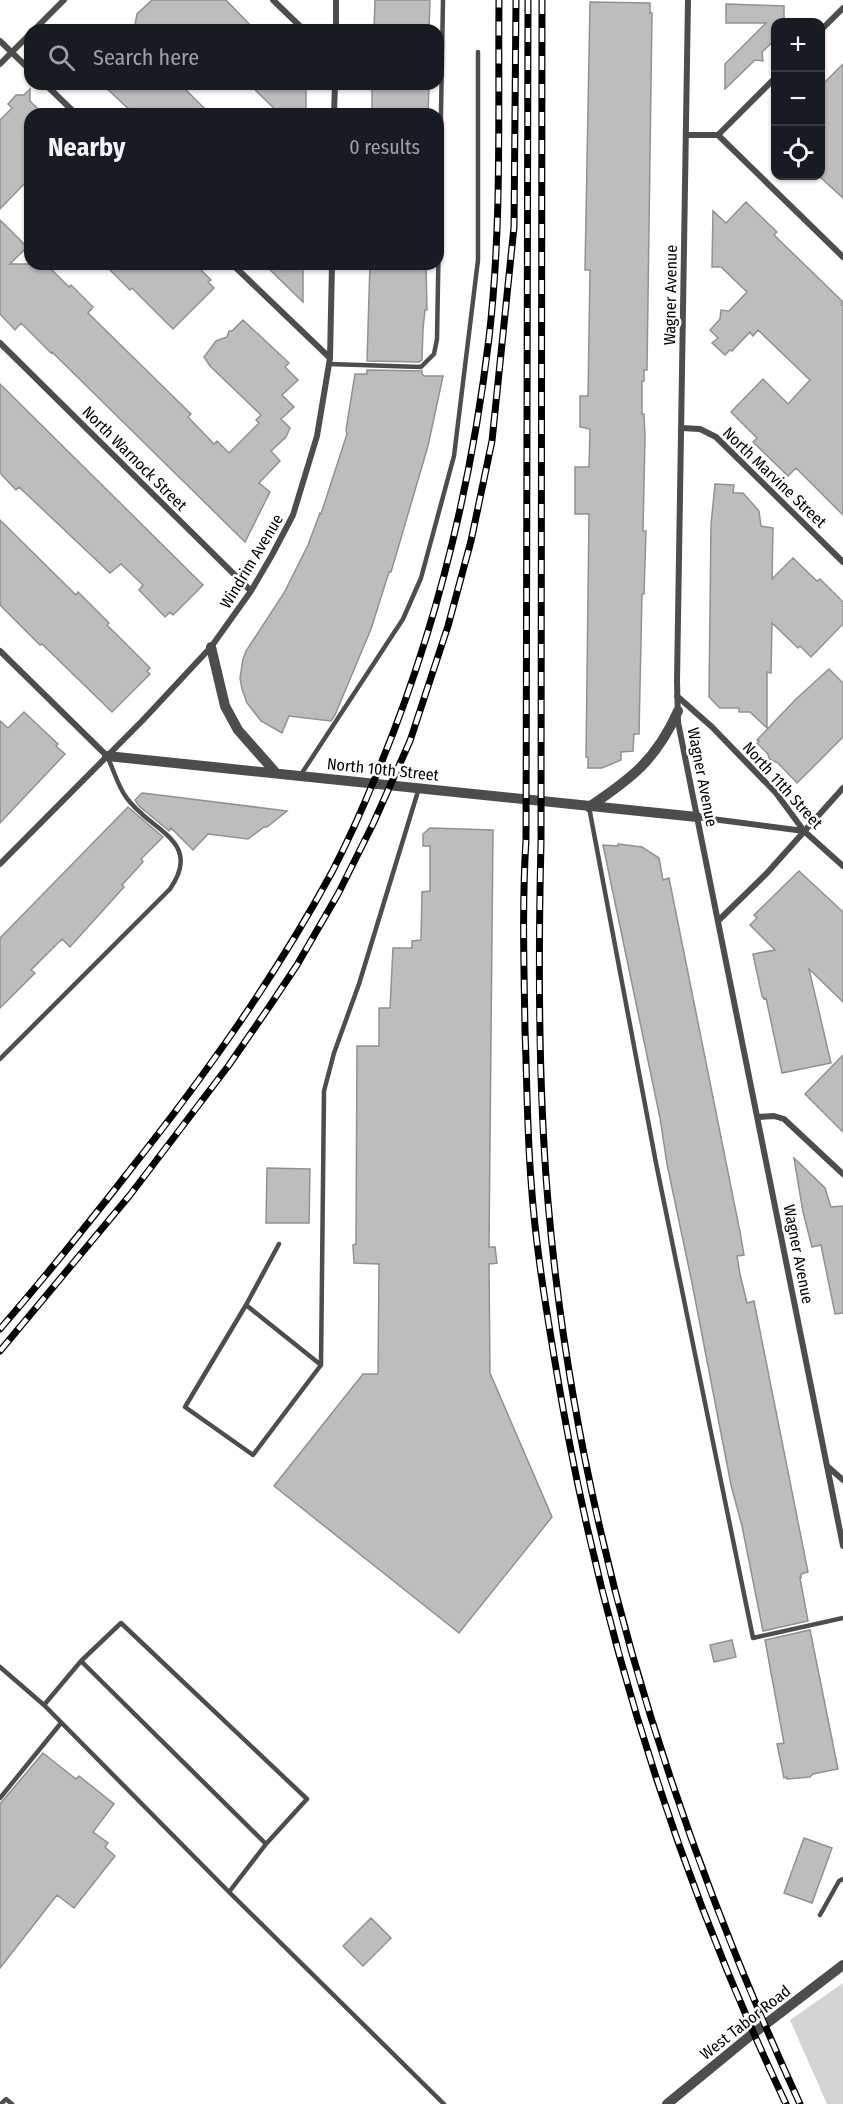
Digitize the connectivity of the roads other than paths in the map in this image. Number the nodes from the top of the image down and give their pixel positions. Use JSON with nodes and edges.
{"nodes":[{"id":1,"x":64,"y":0,"type":"edge"},
{"id":2,"x":273,"y":0,"type":"edge"},
{"id":3,"x":336,"y":0,"type":"edge"},
{"id":4,"x":443,"y":0,"type":"edge"},
{"id":5,"x":688,"y":0,"type":"edge"},
{"id":6,"x":843,"y":8,"type":"edge"},
{"id":7,"x":40,"y":24,"type":"edge"},
{"id":8,"x":298,"y":24,"type":"edge"},
{"id":9,"x":336,"y":24,"type":"edge"},
{"id":10,"x":443,"y":24,"type":"edge"},
{"id":11,"x":825,"y":26,"type":"edge"},
{"id":12,"x":24,"y":40,"type":"edge"},
{"id":13,"x":0,"y":41,"type":"edge"},
{"id":14,"x":12,"y":52,"type":"junction"},
{"id":15,"x":478,"y":52,"type":"dead end"},
{"id":16,"x":0,"y":64,"type":"edge"},
{"id":17,"x":24,"y":64,"type":"edge"},
{"id":18,"x":771,"y":81,"type":"edge"},
{"id":19,"x":51,"y":90,"type":"edge"},
{"id":20,"x":335,"y":90,"type":"edge"},
{"id":21,"x":441,"y":90,"type":"edge"},
{"id":22,"x":70,"y":108,"type":"edge"},
{"id":23,"x":334,"y":108,"type":"edge"},
{"id":24,"x":441,"y":108,"type":"edge"},
{"id":25,"x":686,"y":135,"type":"junction"},
{"id":26,"x":718,"y":135,"type":"junction"},
{"id":27,"x":843,"y":257,"type":"edge"},
{"id":28,"x":238,"y":270,"type":"edge"},
{"id":29,"x":332,"y":270,"type":"edge"},
{"id":30,"x":438,"y":270,"type":"edge"},
{"id":31,"x":0,"y":343,"type":"edge"},
{"id":32,"x":330,"y":361,"type":"junction"},
{"id":33,"x":681,"y":428,"type":"junction"},
{"id":34,"x":843,"y":562,"type":"edge"},
{"id":35,"x":251,"y":591,"type":"junction"},
{"id":36,"x":211,"y":647,"type":"junction"},
{"id":37,"x":0,"y":651,"type":"edge"},
{"id":38,"x":677,"y":696,"type":"junction"},
{"id":39,"x":678,"y":711,"type":"junction"},
{"id":40,"x":107,"y":756,"type":"junction"},
{"id":41,"x":276,"y":773,"type":"junction"},
{"id":42,"x":300,"y":776,"type":"junction"},
{"id":43,"x":419,"y":788,"type":"junction"},
{"id":44,"x":843,"y":788,"type":"edge"},
{"id":45,"x":589,"y":807,"type":"junction"},
{"id":46,"x":697,"y":817,"type":"junction"},
{"id":47,"x":804,"y":831,"type":"junction"},
{"id":48,"x":0,"y":864,"type":"edge"},
{"id":49,"x":843,"y":866,"type":"edge"},
{"id":50,"x":719,"y":920,"type":"junction"},
{"id":51,"x":0,"y":1059,"type":"edge"},
{"id":52,"x":758,"y":1117,"type":"junction"},
{"id":53,"x":843,"y":1174,"type":"edge"},
{"id":54,"x":279,"y":1244,"type":"dead end"},
{"id":55,"x":246,"y":1305,"type":"junction"},
{"id":56,"x":321,"y":1365,"type":"junction"},
{"id":57,"x":827,"y":1465,"type":"junction"},
{"id":58,"x":843,"y":1480,"type":"edge"},
{"id":59,"x":843,"y":1546,"type":"edge"},
{"id":60,"x":843,"y":1618,"type":"edge"},
{"id":61,"x":81,"y":1661,"type":"junction"},
{"id":62,"x":0,"y":1667,"type":"edge"},
{"id":63,"x":44,"y":1706,"type":"junction"},
{"id":64,"x":61,"y":1722,"type":"junction"},
{"id":65,"x":0,"y":1798,"type":"edge"},
{"id":66,"x":266,"y":1844,"type":"junction"},
{"id":67,"x":842,"y":1882,"type":"edge"},
{"id":68,"x":229,"y":1892,"type":"junction"},
{"id":69,"x":820,"y":1915,"type":"dead end"},
{"id":70,"x":843,"y":1965,"type":"edge"},
{"id":71,"x":1,"y":2104,"type":"edge"},
{"id":72,"x":12,"y":2104,"type":"edge"},
{"id":73,"x":444,"y":2104,"type":"edge"},
{"id":74,"x":667,"y":2104,"type":"edge"}],
"edges":[{"from":1,"to":7,"type":"street"},
{"from":2,"to":8,"type":"street"},
{"from":3,"to":9,"type":"street"},
{"from":4,"to":10,"type":"lane"},
{"from":5,"to":25,"type":"street","name":"Wagner Avenue"},
{"from":6,"to":11,"type":"street"},
{"from":12,"to":14,"type":"street"},
{"from":13,"to":14,"type":"street"},
{"from":14,"to":16,"type":"street"},
{"from":14,"to":17,"type":"street"},
{"from":15,"to":42,"type":"lane"},
{"from":18,"to":26,"type":"street"},
{"from":19,"to":22,"type":"street"},
{"from":20,"to":23,"type":"street"},
{"from":21,"to":24,"type":"lane"},
{"from":25,"to":26,"type":"street"},
{"from":25,"to":33,"type":"street","name":"Wagner Avenue"},
{"from":26,"to":27,"type":"street"},
{"from":28,"to":32,"type":"street"},
{"from":29,"to":32,"type":"street","name":"Windrim Avenue"},
{"from":30,"to":32,"type":"lane"},
{"from":31,"to":35,"type":"street","name":"North Warnock Street"},
{"from":32,"to":35,"type":"street","name":"Windrim Avenue"},
{"from":33,"to":34,"type":"street","name":"North Marvine Street"},
{"from":33,"to":38,"type":"street","name":"Wagner Avenue"},
{"from":35,"to":36,"type":"street","name":"Windrim Avenue"},
{"from":36,"to":40,"type":"street","name":"Windrim Avenue"},
{"from":36,"to":41,"type":"street"},
{"from":37,"to":40,"type":"street"},
{"from":38,"to":39,"type":"street","name":"Wagner Avenue"},
{"from":38,"to":47,"type":"street","name":"North 11th Street"},
{"from":39,"to":45,"type":"street"},
{"from":39,"to":46,"type":"street","name":"Wagner Avenue"},
{"from":40,"to":41,"type":"street","name":"North 10th Street"},
{"from":40,"to":48,"type":"street","name":"Windrim Avenue"},
{"from":40,"to":51,"type":"lane"},
{"from":41,"to":42,"type":"street","name":"North 10th Street"},
{"from":42,"to":43,"type":"street","name":"North 10th Street"},
{"from":43,"to":45,"type":"street","name":"North 10th Street"},
{"from":43,"to":56,"type":"lane"},
{"from":44,"to":47,"type":"street"},
{"from":45,"to":46,"type":"street","name":"North 10th Street"},
{"from":45,"to":60,"type":"lane"},
{"from":46,"to":47,"type":"street","name":"North 10th Street"},
{"from":46,"to":50,"type":"street","name":"Wagner Avenue"},
{"from":47,"to":49,"type":"street","name":"North 11th Street"},
{"from":47,"to":50,"type":"street"},
{"from":50,"to":52,"type":"street","name":"Wagner Avenue"},
{"from":52,"to":53,"type":"street"},
{"from":52,"to":57,"type":"street","name":"Wagner Avenue"},
{"from":54,"to":55,"type":"lane"},
{"from":55,"to":56,"type":"lane"},
{"from":55,"to":56,"type":"lane"},
{"from":57,"to":58,"type":"street"},
{"from":57,"to":59,"type":"street","name":"Wagner Avenue"},
{"from":61,"to":63,"type":"lane"},
{"from":61,"to":66,"type":"lane"},
{"from":61,"to":66,"type":"lane"},
{"from":62,"to":63,"type":"lane"},
{"from":63,"to":64,"type":"lane"},
{"from":64,"to":65,"type":"lane"},
{"from":64,"to":68,"type":"lane"},
{"from":66,"to":68,"type":"lane"},
{"from":67,"to":69,"type":"lane"},
{"from":68,"to":73,"type":"lane"},
{"from":70,"to":74,"type":"street","name":"West Tabor Road"},
{"from":71,"to":72,"type":"lane"}]}
